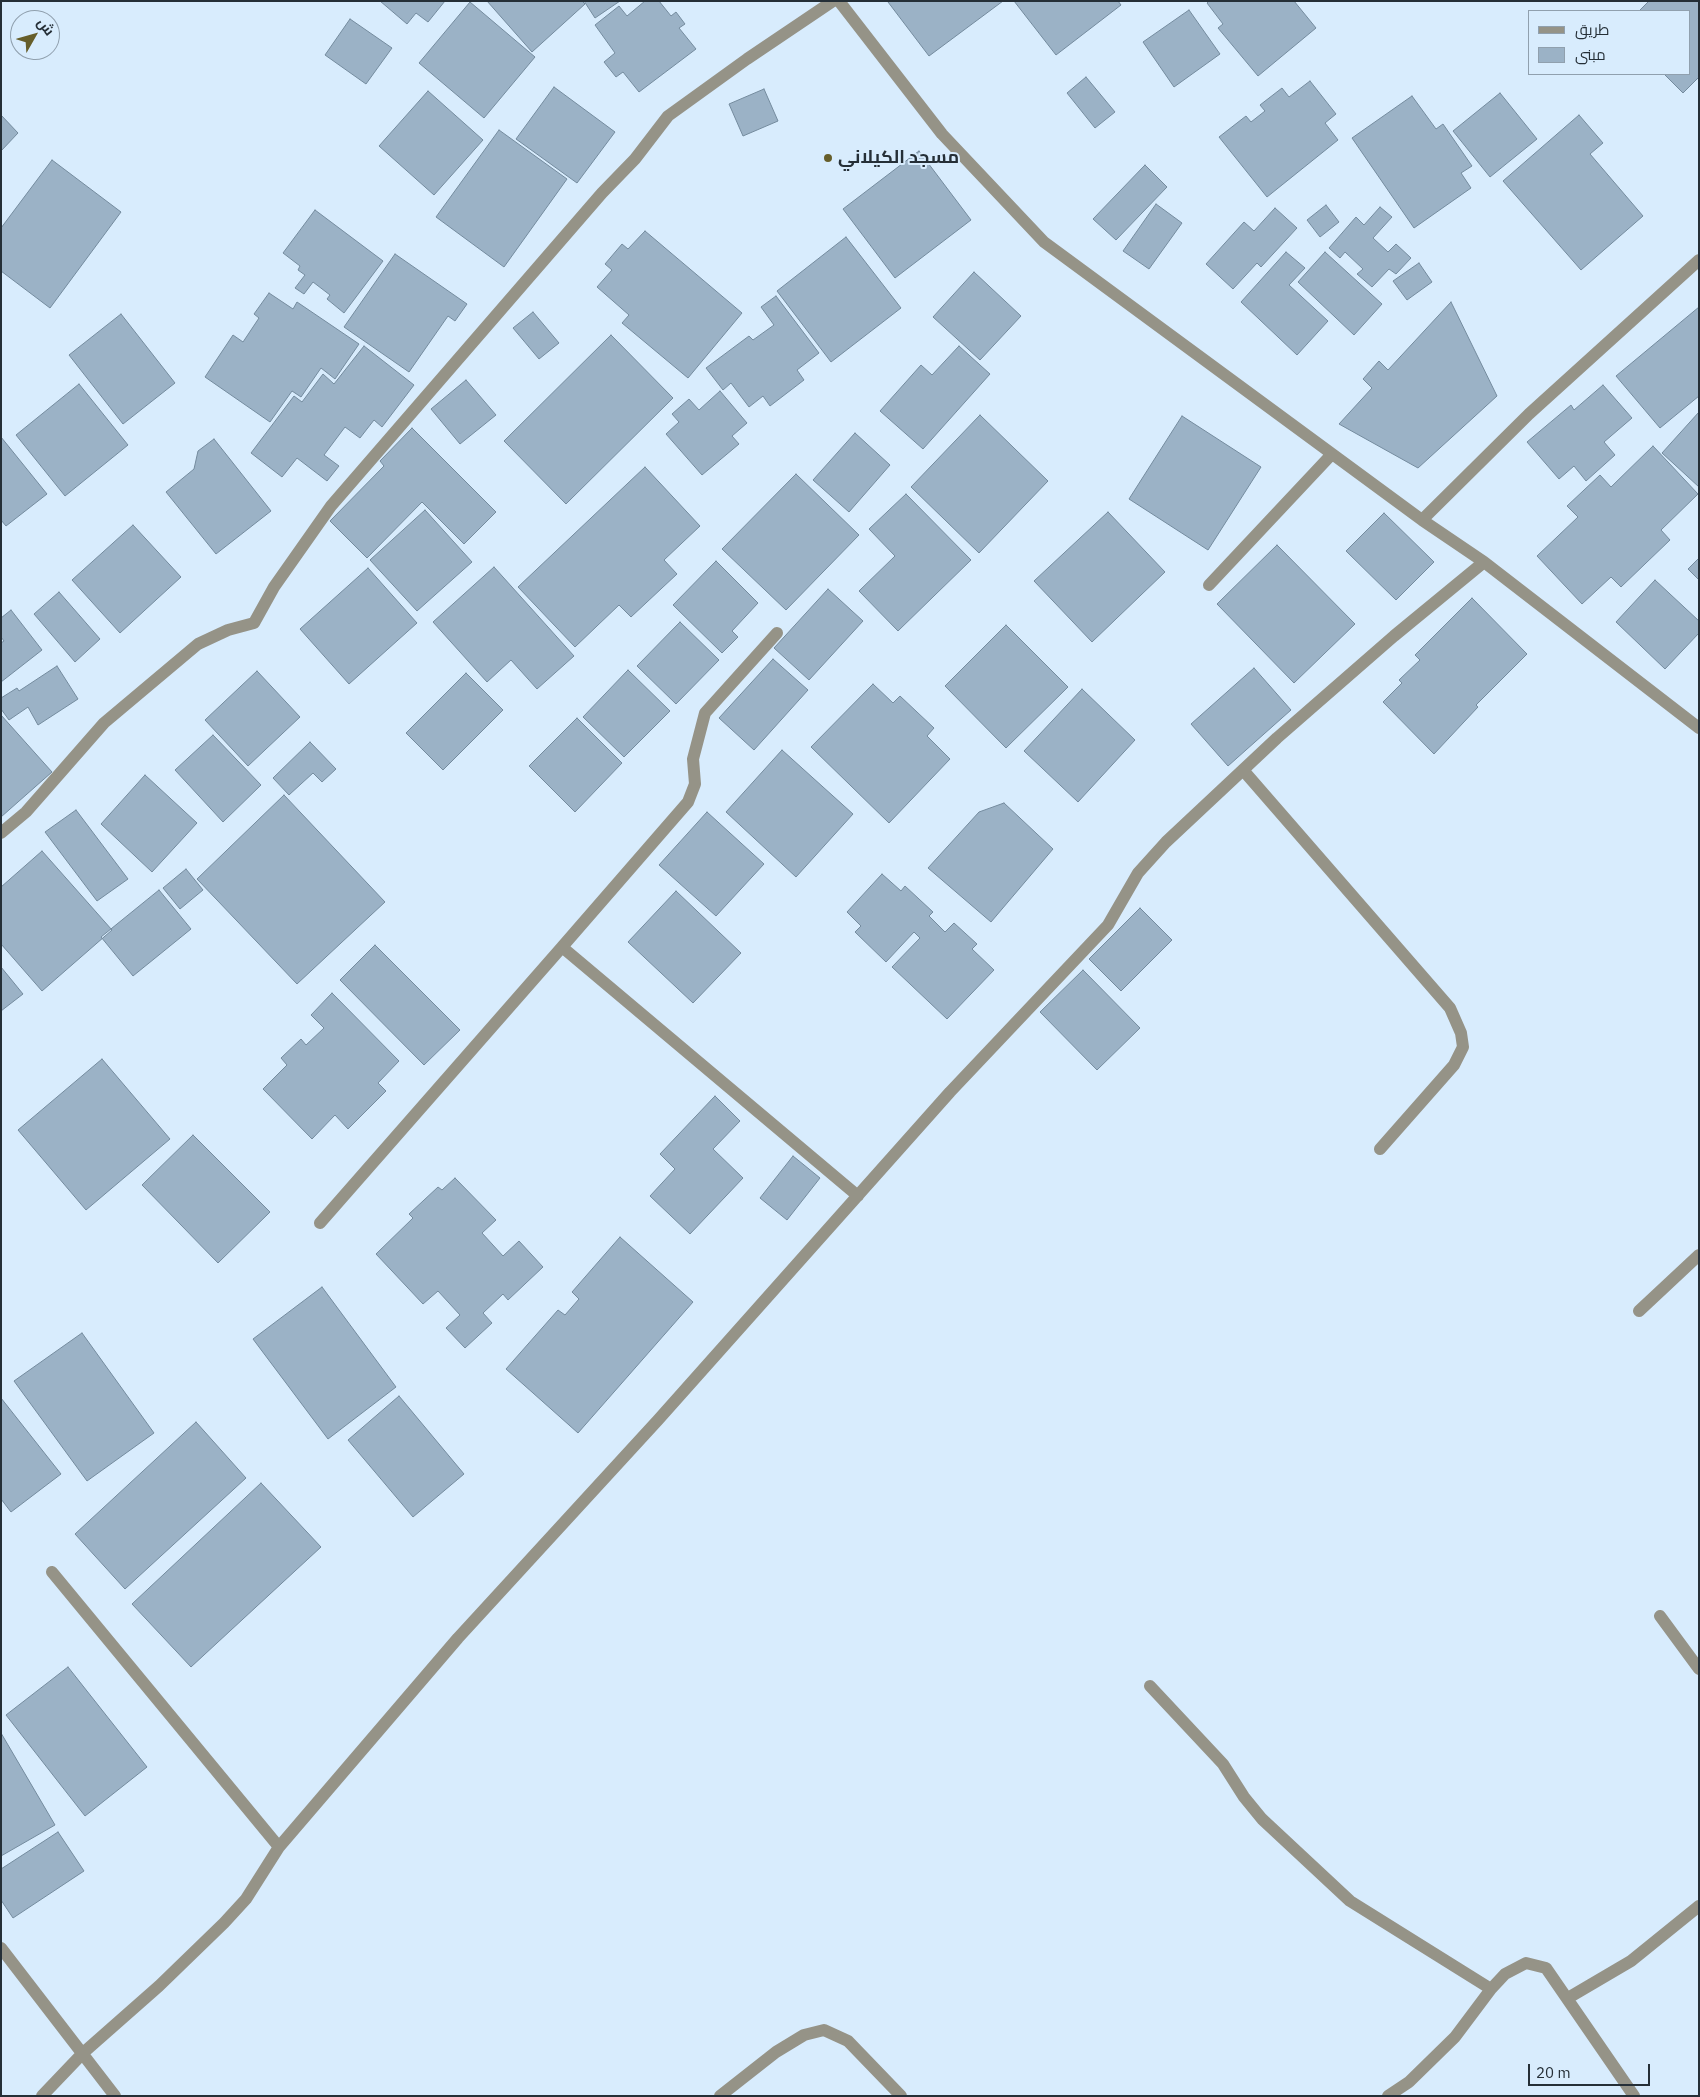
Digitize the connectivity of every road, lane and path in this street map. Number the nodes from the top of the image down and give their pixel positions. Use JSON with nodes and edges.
{"nodes":[{"id":1,"x":833,"y":1,"type":"edge"},
{"id":2,"x":839,"y":1,"type":"edge"},
{"id":3,"x":1699,"y":260,"type":"edge"},
{"id":4,"x":1332,"y":454,"type":"junction"},
{"id":5,"x":1422,"y":520,"type":"junction"},
{"id":6,"x":1484,"y":562,"type":"junction"},
{"id":7,"x":1209,"y":585,"type":"dead end"},
{"id":8,"x":777,"y":633,"type":"dead end"},
{"id":9,"x":1699,"y":728,"type":"edge"},
{"id":10,"x":1243,"y":770,"type":"junction"},
{"id":11,"x":1,"y":833,"type":"edge"},
{"id":12,"x":562,"y":947,"type":"junction"},
{"id":13,"x":1380,"y":1149,"type":"dead end"},
{"id":14,"x":858,"y":1196,"type":"junction"},
{"id":15,"x":320,"y":1224,"type":"dead end"},
{"id":16,"x":1699,"y":1255,"type":"edge"},
{"id":17,"x":1639,"y":1311,"type":"dead end"},
{"id":18,"x":52,"y":1572,"type":"dead end"},
{"id":19,"x":1660,"y":1616,"type":"dead end"},
{"id":20,"x":1699,"y":1669,"type":"edge"},
{"id":21,"x":1150,"y":1686,"type":"dead end"},
{"id":22,"x":279,"y":1847,"type":"junction"},
{"id":23,"x":1699,"y":1906,"type":"edge"},
{"id":24,"x":1,"y":1948,"type":"edge"},
{"id":25,"x":1491,"y":1988,"type":"junction"},
{"id":26,"x":1568,"y":1998,"type":"junction"},
{"id":27,"x":83,"y":2053,"type":"junction"},
{"id":28,"x":42,"y":2096,"type":"edge"},
{"id":29,"x":115,"y":2096,"type":"edge"},
{"id":30,"x":720,"y":2096,"type":"edge"},
{"id":31,"x":902,"y":2096,"type":"edge"},
{"id":32,"x":1388,"y":2096,"type":"edge"},
{"id":33,"x":1634,"y":2096,"type":"edge"}],
"edges":[{"from":1,"to":11,"type":"street"},
{"from":2,"to":4,"type":"street"},
{"from":3,"to":5,"type":"street"},
{"from":4,"to":5,"type":"street"},
{"from":4,"to":7,"type":"street"},
{"from":5,"to":6,"type":"street"},
{"from":6,"to":9,"type":"street"},
{"from":6,"to":10,"type":"street"},
{"from":8,"to":12,"type":"street"},
{"from":10,"to":13,"type":"street"},
{"from":10,"to":14,"type":"street"},
{"from":12,"to":14,"type":"street"},
{"from":12,"to":15,"type":"street"},
{"from":14,"to":22,"type":"street"},
{"from":16,"to":17,"type":"street"},
{"from":18,"to":22,"type":"street"},
{"from":19,"to":20,"type":"street"},
{"from":21,"to":25,"type":"street"},
{"from":22,"to":27,"type":"street"},
{"from":23,"to":26,"type":"street"},
{"from":24,"to":27,"type":"street"},
{"from":25,"to":26,"type":"street"},
{"from":25,"to":32,"type":"street"},
{"from":26,"to":33,"type":"street"},
{"from":27,"to":28,"type":"street"},
{"from":27,"to":29,"type":"street"},
{"from":30,"to":31,"type":"street"}]}
